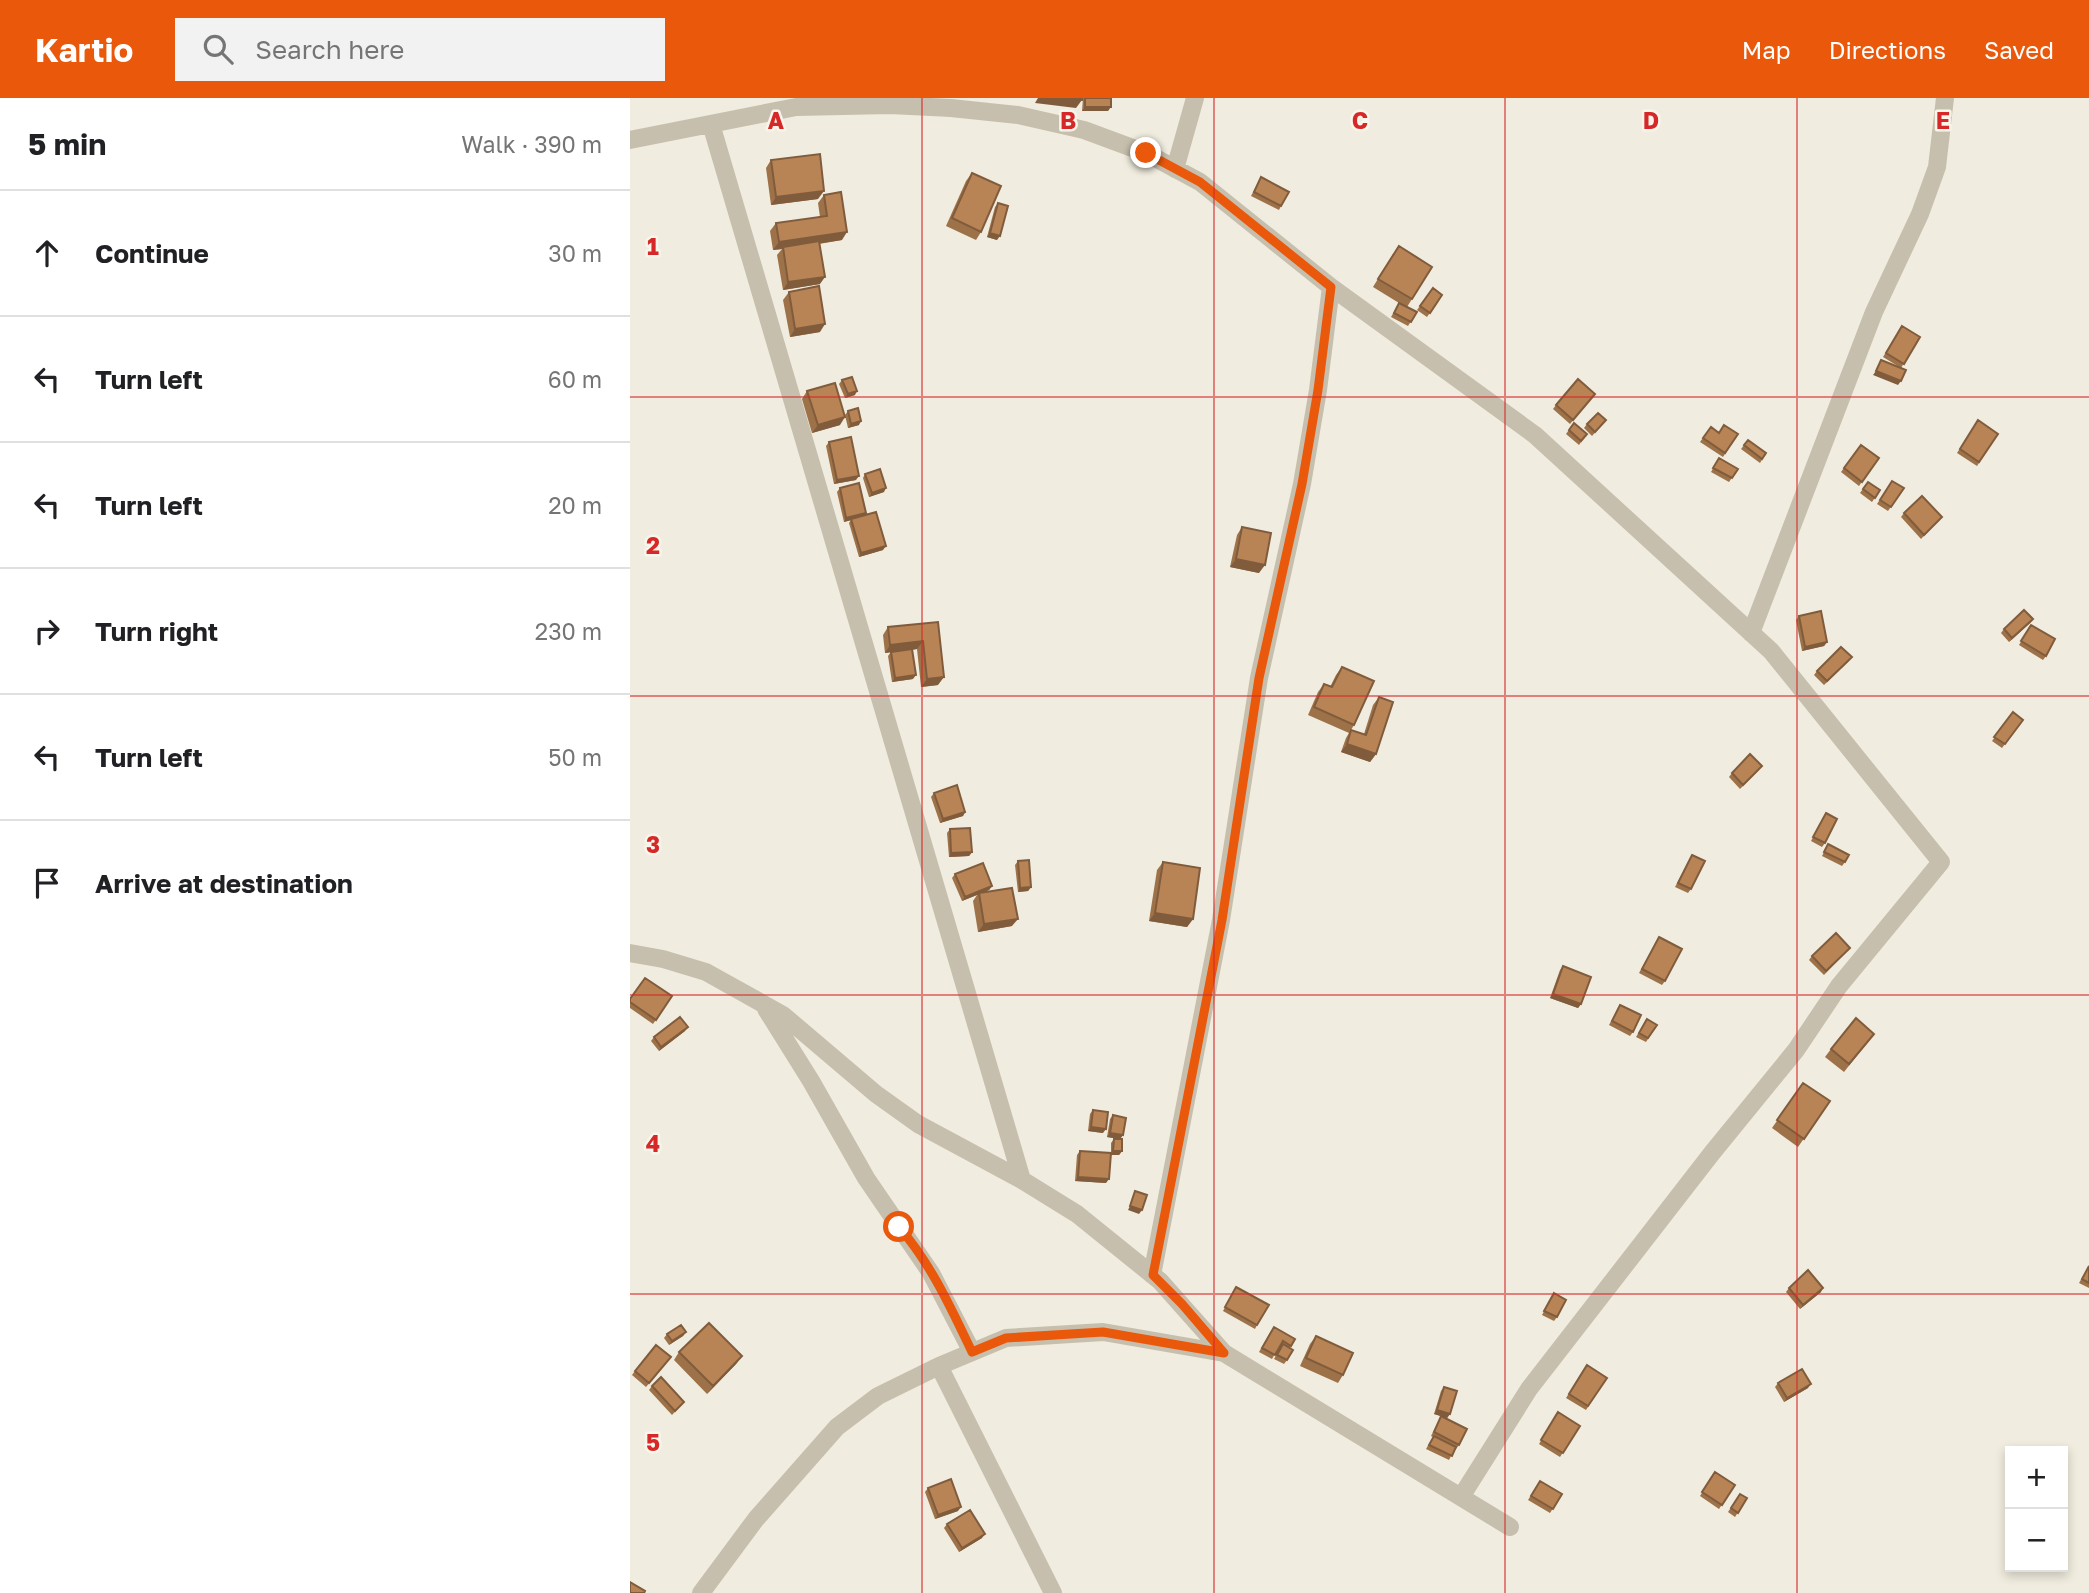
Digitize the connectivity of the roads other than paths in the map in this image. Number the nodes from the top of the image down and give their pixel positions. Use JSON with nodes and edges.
{"nodes":[{"id":1,"x":1195,"y":98,"type":"edge"},
{"id":2,"x":1945,"y":98,"type":"edge"},
{"id":3,"x":712,"y":124,"type":"junction"},
{"id":4,"x":630,"y":140,"type":"edge"},
{"id":5,"x":1175,"y":169,"type":"junction"},
{"id":6,"x":1331,"y":287,"type":"junction"},
{"id":7,"x":1751,"y":633,"type":"junction"},
{"id":8,"x":630,"y":953,"type":"edge"},
{"id":9,"x":762,"y":1003,"type":"junction"},
{"id":10,"x":1022,"y":1180,"type":"junction"},
{"id":11,"x":1153,"y":1275,"type":"junction"},
{"id":12,"x":972,"y":1352,"type":"junction"},
{"id":13,"x":1224,"y":1353,"type":"junction"},
{"id":14,"x":939,"y":1366,"type":"junction"},
{"id":15,"x":1461,"y":1497,"type":"junction"},
{"id":16,"x":1510,"y":1527,"type":"dead end"},
{"id":17,"x":701,"y":1593,"type":"edge"},
{"id":18,"x":1053,"y":1593,"type":"edge"}],
"edges":[{"from":1,"to":5,"type":"street"},
{"from":2,"to":7,"type":"street"},
{"from":3,"to":4,"type":"street"},
{"from":3,"to":5,"type":"street"},
{"from":3,"to":10,"type":"street"},
{"from":5,"to":6,"type":"street"},
{"from":6,"to":7,"type":"street"},
{"from":6,"to":11,"type":"street"},
{"from":7,"to":15,"type":"street"},
{"from":8,"to":9,"type":"street"},
{"from":9,"to":10,"type":"street"},
{"from":9,"to":12,"type":"street"},
{"from":10,"to":11,"type":"street"},
{"from":11,"to":13,"type":"street"},
{"from":12,"to":13,"type":"street"},
{"from":12,"to":14,"type":"street"},
{"from":13,"to":15,"type":"street"},
{"from":14,"to":17,"type":"street"},
{"from":14,"to":18,"type":"street"},
{"from":15,"to":16,"type":"street"}]}
